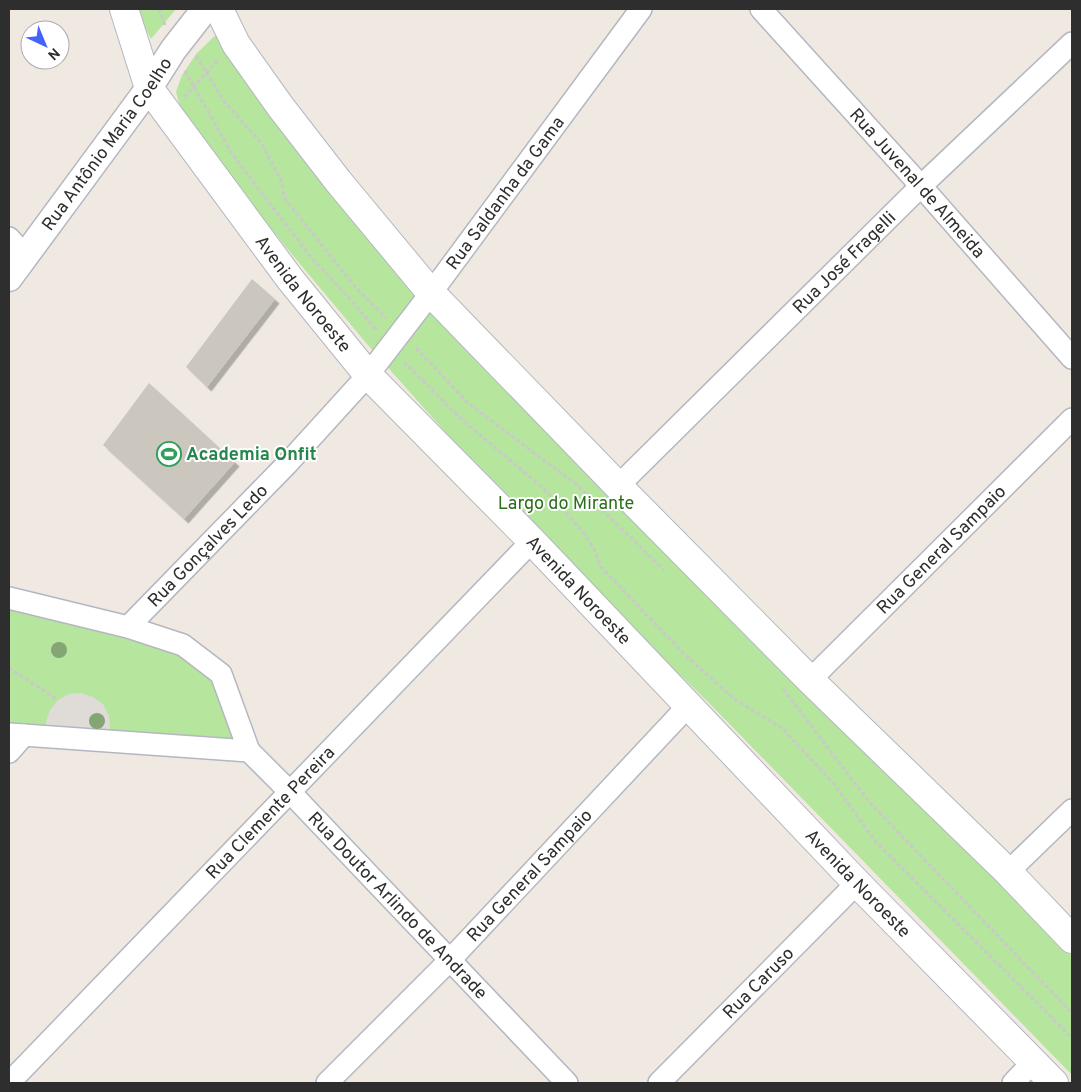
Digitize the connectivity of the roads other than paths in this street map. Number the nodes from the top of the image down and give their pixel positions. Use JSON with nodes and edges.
{"nodes":[{"id":1,"x":124,"y":9,"type":"edge"},
{"id":2,"x":205,"y":9,"type":"edge"},
{"id":3,"x":219,"y":9,"type":"edge"},
{"id":4,"x":640,"y":9,"type":"edge"},
{"id":5,"x":761,"y":9,"type":"edge"},
{"id":6,"x":1072,"y":43,"type":"edge"},
{"id":7,"x":149,"y":88,"type":"junction"},
{"id":8,"x":921,"y":186,"type":"junction"},
{"id":9,"x":17,"y":247,"type":"edge"},
{"id":10,"x":9,"y":278,"type":"edge"},
{"id":11,"x":431,"y":293,"type":"junction"},
{"id":12,"x":1072,"y":358,"type":"edge"},
{"id":13,"x":368,"y":375,"type":"junction"},
{"id":14,"x":1072,"y":419,"type":"edge"},
{"id":15,"x":618,"y":486,"type":"junction"},
{"id":16,"x":532,"y":541,"type":"junction"},
{"id":17,"x":9,"y":598,"type":"edge"},
{"id":18,"x":128,"y":627,"type":"junction"},
{"id":19,"x":810,"y":680,"type":"junction"},
{"id":20,"x":688,"y":706,"type":"junction"},
{"id":21,"x":16,"y":734,"type":"edge"},
{"id":22,"x":249,"y":751,"type":"junction"},
{"id":23,"x":9,"y":752,"type":"edge"},
{"id":24,"x":290,"y":792,"type":"junction"},
{"id":25,"x":1072,"y":810,"type":"edge"},
{"id":26,"x":1008,"y":872,"type":"junction"},
{"id":27,"x":857,"y":883,"type":"junction"},
{"id":28,"x":1072,"y":939,"type":"edge"},
{"id":29,"x":449,"y":961,"type":"junction"},
{"id":30,"x":1033,"y":1062,"type":"junction"},
{"id":31,"x":9,"y":1083,"type":"edge"},
{"id":32,"x":327,"y":1083,"type":"edge"},
{"id":33,"x":566,"y":1083,"type":"edge"},
{"id":34,"x":659,"y":1083,"type":"edge"},
{"id":35,"x":1013,"y":1083,"type":"edge"},
{"id":36,"x":1054,"y":1083,"type":"edge"}],
"edges":[{"from":1,"to":7,"type":"main road","name":"Avenida Noroeste"},
{"from":2,"to":7,"type":"street","name":"Rua Antônio Maria Coelho"},
{"from":3,"to":11,"type":"main road"},
{"from":4,"to":11,"type":"street","name":"Rua Saldanha da Gama"},
{"from":5,"to":8,"type":"street","name":"Rua Juvenal de Almeida"},
{"from":6,"to":8,"type":"street","name":"Rua José Fragelli"},
{"from":7,"to":9,"type":"street","name":"Rua Antônio Maria Coelho"},
{"from":7,"to":13,"type":"main road","name":"Avenida Noroeste"},
{"from":8,"to":12,"type":"street","name":"Rua Juvenal de Almeida"},
{"from":8,"to":15,"type":"street","name":"Rua José Fragelli"},
{"from":9,"to":10,"type":"street","name":"Rua Antônio Maria Coelho"},
{"from":11,"to":13,"type":"street","name":"Rua Saldanha da Gama"},
{"from":11,"to":15,"type":"main road"},
{"from":13,"to":16,"type":"main road","name":"Avenida Noroeste"},
{"from":13,"to":18,"type":"street","name":"Rua Gonçalves Ledo"},
{"from":14,"to":19,"type":"street","name":"Rua General Sampaio"},
{"from":15,"to":19,"type":"main road"},
{"from":16,"to":20,"type":"main road","name":"Avenida Noroeste"},
{"from":16,"to":24,"type":"street","name":"Rua Clemente Pereira"},
{"from":17,"to":18,"type":"street"},
{"from":18,"to":22,"type":"street"},
{"from":19,"to":26,"type":"main road"},
{"from":20,"to":27,"type":"main road","name":"Avenida Noroeste"},
{"from":20,"to":29,"type":"street","name":"Rua General Sampaio"},
{"from":21,"to":22,"type":"street"},
{"from":21,"to":23,"type":"street"},
{"from":22,"to":24,"type":"street","name":"Rua Doutor Arlindo de Andrade"},
{"from":24,"to":29,"type":"street","name":"Rua Doutor Arlindo de Andrade"},
{"from":24,"to":31,"type":"street","name":"Rua Clemente Pereira"},
{"from":25,"to":26,"type":"street"},
{"from":26,"to":28,"type":"main road"},
{"from":27,"to":30,"type":"main road","name":"Avenida Noroeste"},
{"from":27,"to":34,"type":"street","name":"Rua Caruso"},
{"from":29,"to":32,"type":"street","name":"Rua General Sampaio"},
{"from":29,"to":33,"type":"street","name":"Rua Doutor Arlindo de Andrade"},
{"from":30,"to":35,"type":"street"},
{"from":30,"to":36,"type":"main road","name":"Avenida Noroeste"}]}
